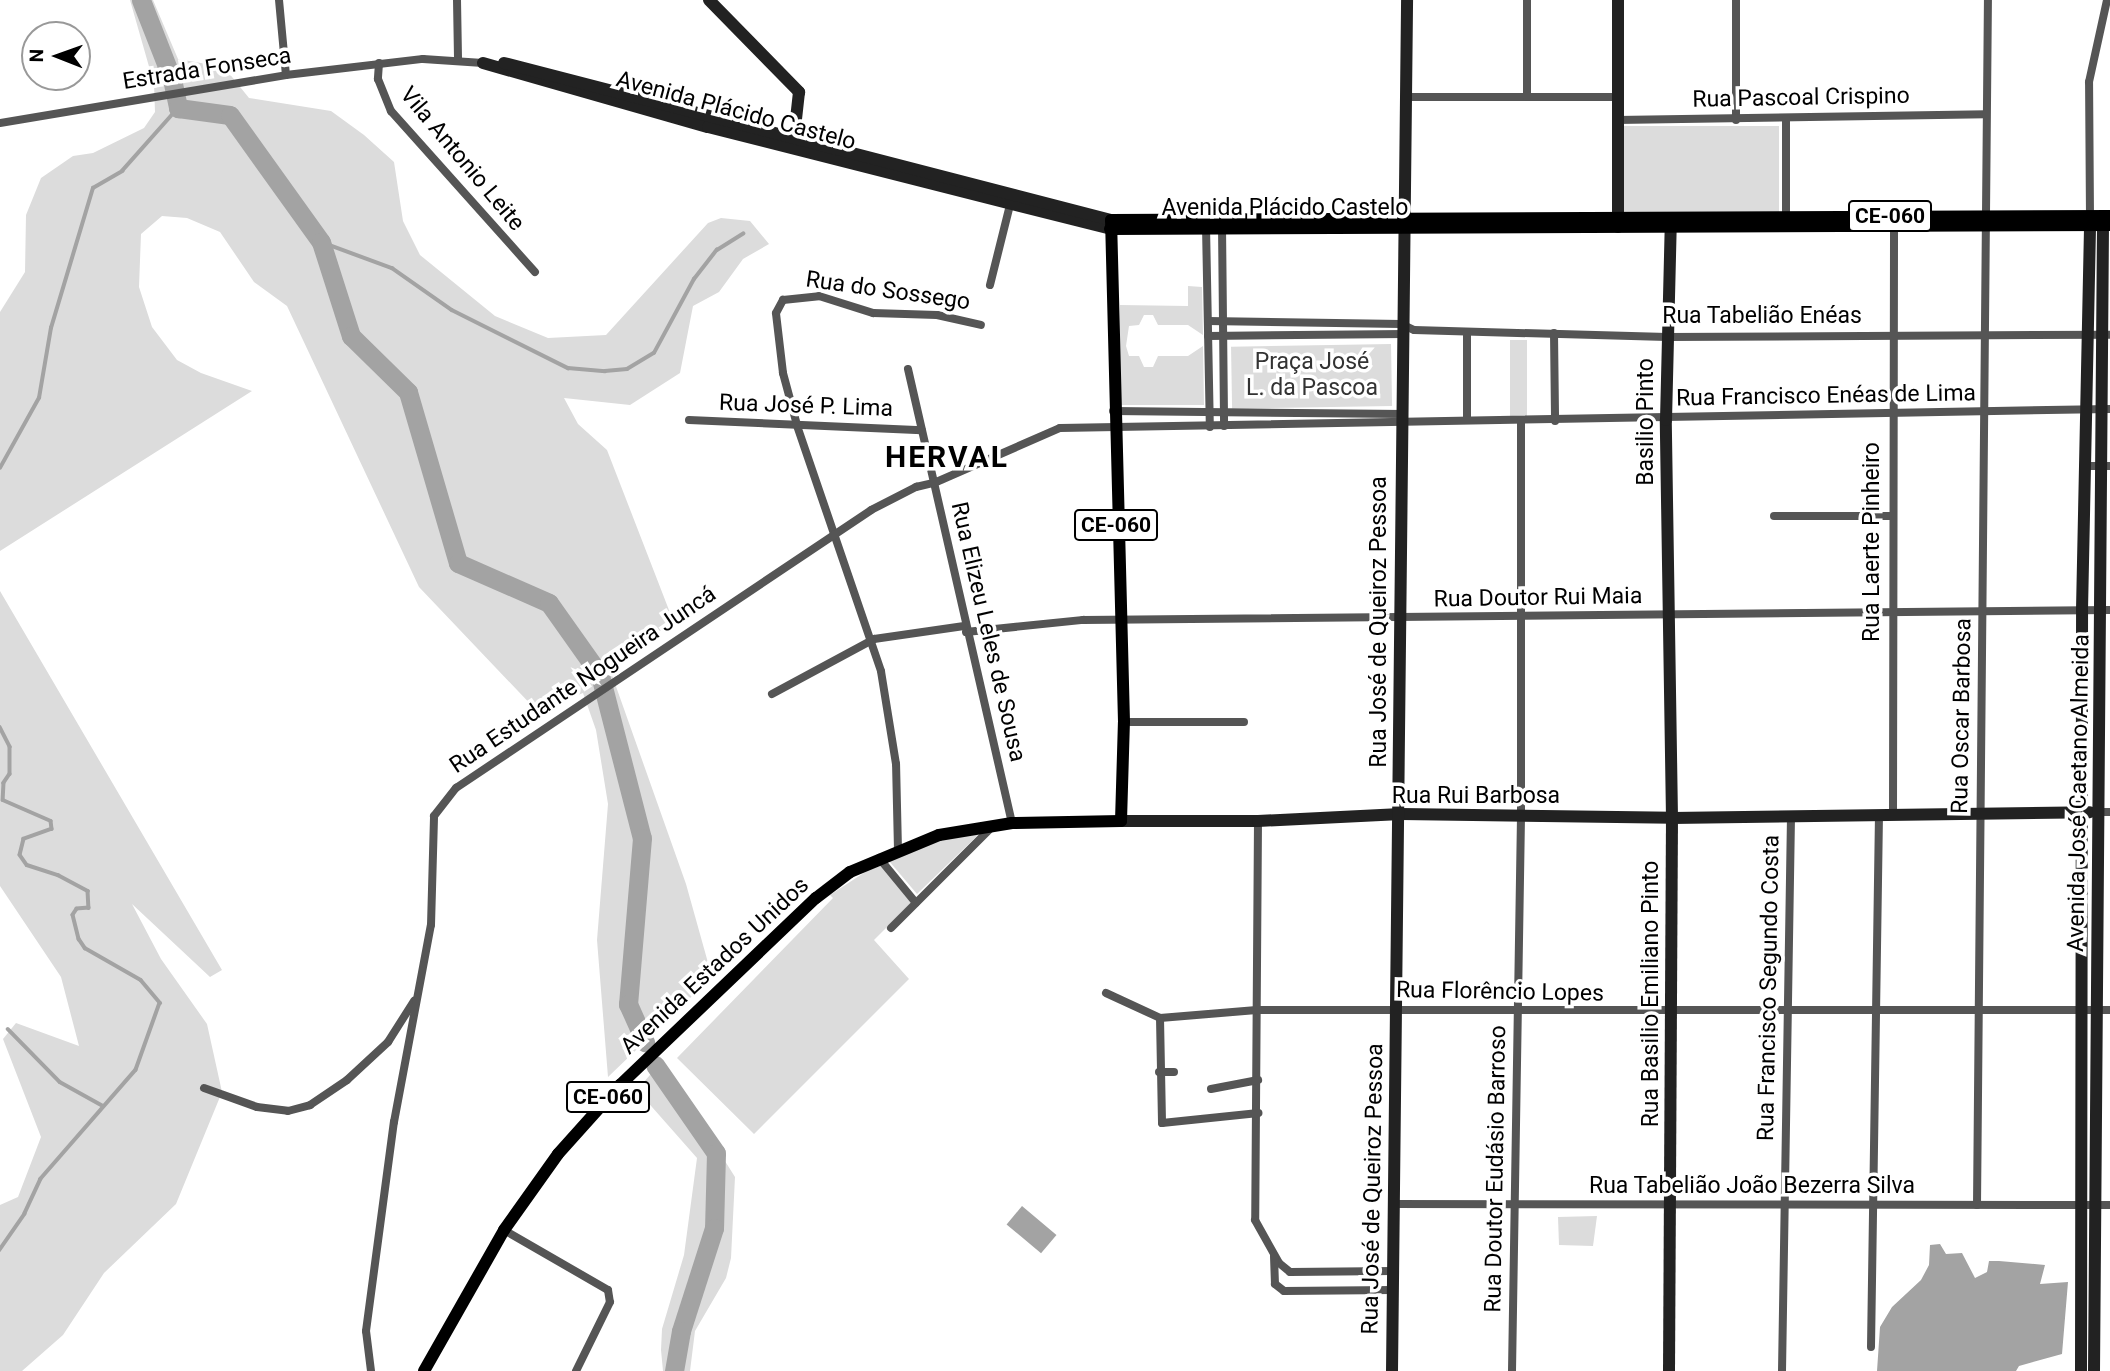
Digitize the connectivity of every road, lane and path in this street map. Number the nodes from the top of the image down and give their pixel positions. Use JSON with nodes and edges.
{"nodes":[{"id":1,"x":279,"y":0,"type":"edge"},
{"id":2,"x":457,"y":0,"type":"edge"},
{"id":3,"x":709,"y":0,"type":"edge"},
{"id":4,"x":1407,"y":0,"type":"edge"},
{"id":5,"x":1527,"y":0,"type":"edge"},
{"id":6,"x":1618,"y":0,"type":"edge"},
{"id":7,"x":1736,"y":0,"type":"edge"},
{"id":8,"x":1989,"y":0,"type":"edge"},
{"id":9,"x":2107,"y":0,"type":"edge"},
{"id":10,"x":458,"y":59,"type":"junction"},
{"id":11,"x":379,"y":63,"type":"junction"},
{"id":12,"x":483,"y":63,"type":"joint"},
{"id":13,"x":286,"y":75,"type":"junction"},
{"id":14,"x":1407,"y":97,"type":"junction"},
{"id":15,"x":1527,"y":97,"type":"junction"},
{"id":16,"x":1618,"y":97,"type":"junction"},
{"id":17,"x":1986,"y":114,"type":"junction"},
{"id":18,"x":1787,"y":119,"type":"junction"},
{"id":19,"x":1617,"y":120,"type":"junction"},
{"id":20,"x":1736,"y":120,"type":"junction"},
{"id":21,"x":0,"y":122,"type":"edge"},
{"id":22,"x":793,"y":144,"type":"junction"},
{"id":23,"x":929,"y":179,"type":"junction"},
{"id":24,"x":1010,"y":205,"type":"junction"},
{"id":25,"x":1037,"y":207,"type":"junction"},
{"id":26,"x":1984,"y":221,"type":"junction"},
{"id":27,"x":2101,"y":221,"type":"edge"},
{"id":28,"x":1786,"y":222,"type":"junction"},
{"id":29,"x":1894,"y":222,"type":"junction"},
{"id":30,"x":1618,"y":223,"type":"junction"},
{"id":31,"x":1671,"y":223,"type":"junction"},
{"id":32,"x":1111,"y":224,"type":"junction"},
{"id":33,"x":1402,"y":224,"type":"junction"},
{"id":34,"x":1206,"y":225,"type":"junction"},
{"id":35,"x":1222,"y":225,"type":"junction"},
{"id":36,"x":535,"y":272,"type":"dead end"},
{"id":37,"x":990,"y":285,"type":"dead end"},
{"id":38,"x":1208,"y":321,"type":"junction"},
{"id":39,"x":1224,"y":321,"type":"junction"},
{"id":40,"x":981,"y":325,"type":"dead end"},
{"id":41,"x":1400,"y":330,"type":"junction"},
{"id":42,"x":1467,"y":332,"type":"junction"},
{"id":43,"x":1555,"y":332,"type":"junction"},
{"id":44,"x":1893,"y":335,"type":"junction"},
{"id":45,"x":2101,"y":335,"type":"edge"},
{"id":46,"x":1208,"y":336,"type":"junction"},
{"id":47,"x":1224,"y":336,"type":"junction"},
{"id":48,"x":1982,"y":336,"type":"junction"},
{"id":49,"x":1667,"y":337,"type":"junction"},
{"id":50,"x":908,"y":369,"type":"dead end"},
{"id":51,"x":2100,"y":410,"type":"edge"},
{"id":52,"x":1113,"y":411,"type":"junction"},
{"id":53,"x":1209,"y":411,"type":"junction"},
{"id":54,"x":1223,"y":411,"type":"junction"},
{"id":55,"x":1983,"y":412,"type":"junction"},
{"id":56,"x":1892,"y":414,"type":"junction"},
{"id":57,"x":1401,"y":419,"type":"junction"},
{"id":58,"x":689,"y":420,"type":"dead end"},
{"id":59,"x":1467,"y":420,"type":"junction"},
{"id":60,"x":1666,"y":420,"type":"junction"},
{"id":61,"x":1521,"y":421,"type":"junction"},
{"id":62,"x":1555,"y":421,"type":"junction"},
{"id":63,"x":797,"y":425,"type":"junction"},
{"id":64,"x":1224,"y":426,"type":"junction"},
{"id":65,"x":1113,"y":427,"type":"junction"},
{"id":66,"x":1210,"y":427,"type":"junction"},
{"id":67,"x":922,"y":430,"type":"junction"},
{"id":68,"x":2087,"y":466,"type":"junction"},
{"id":69,"x":2106,"y":466,"type":"edge"},
{"id":70,"x":934,"y":483,"type":"junction"},
{"id":71,"x":1774,"y":516,"type":"dead end"},
{"id":72,"x":1891,"y":516,"type":"junction"},
{"id":73,"x":836,"y":533,"type":"junction"},
{"id":74,"x":2082,"y":610,"type":"junction"},
{"id":75,"x":2107,"y":610,"type":"edge"},
{"id":76,"x":1982,"y":613,"type":"junction"},
{"id":77,"x":1890,"y":614,"type":"junction"},
{"id":78,"x":1520,"y":616,"type":"junction"},
{"id":79,"x":1669,"y":616,"type":"junction"},
{"id":80,"x":1118,"y":620,"type":"junction"},
{"id":81,"x":1398,"y":620,"type":"junction"},
{"id":82,"x":965,"y":629,"type":"junction"},
{"id":83,"x":874,"y":639,"type":"junction"},
{"id":84,"x":772,"y":694,"type":"dead end"},
{"id":85,"x":1124,"y":722,"type":"junction"},
{"id":86,"x":1244,"y":722,"type":"dead end"},
{"id":87,"x":1980,"y":812,"type":"junction"},
{"id":88,"x":2084,"y":812,"type":"junction"},
{"id":89,"x":2104,"y":812,"type":"edge"},
{"id":90,"x":1401,"y":814,"type":"junction"},
{"id":91,"x":1893,"y":814,"type":"junction"},
{"id":92,"x":1879,"y":815,"type":"junction"},
{"id":93,"x":1521,"y":816,"type":"junction"},
{"id":94,"x":1791,"y":816,"type":"junction"},
{"id":95,"x":1672,"y":818,"type":"junction"},
{"id":96,"x":1121,"y":821,"type":"junction"},
{"id":97,"x":1258,"y":821,"type":"junction"},
{"id":98,"x":1012,"y":822,"type":"junction"},
{"id":99,"x":995,"y":825,"type":"junction"},
{"id":100,"x":898,"y":850,"type":"junction"},
{"id":101,"x":879,"y":858,"type":"junction"},
{"id":102,"x":850,"y":872,"type":"joint"},
{"id":103,"x":916,"y":903,"type":"junction"},
{"id":104,"x":891,"y":928,"type":"dead end"},
{"id":105,"x":1106,"y":993,"type":"dead end"},
{"id":106,"x":418,"y":996,"type":"junction"},
{"id":107,"x":1256,"y":1010,"type":"junction"},
{"id":108,"x":1397,"y":1010,"type":"junction"},
{"id":109,"x":2083,"y":1010,"type":"junction"},
{"id":110,"x":2104,"y":1010,"type":"edge"},
{"id":111,"x":1979,"y":1011,"type":"junction"},
{"id":112,"x":1789,"y":1012,"type":"junction"},
{"id":113,"x":1879,"y":1012,"type":"junction"},
{"id":114,"x":1517,"y":1013,"type":"junction"},
{"id":115,"x":1671,"y":1013,"type":"junction"},
{"id":116,"x":1160,"y":1018,"type":"junction"},
{"id":117,"x":1174,"y":1072,"type":"dead end"},
{"id":118,"x":1159,"y":1073,"type":"junction"},
{"id":119,"x":1258,"y":1080,"type":"junction"},
{"id":120,"x":204,"y":1088,"type":"dead end"},
{"id":121,"x":1211,"y":1088,"type":"dead end"},
{"id":122,"x":1258,"y":1113,"type":"junction"},
{"id":123,"x":1393,"y":1204,"type":"junction"},
{"id":124,"x":1515,"y":1204,"type":"junction"},
{"id":125,"x":2088,"y":1204,"type":"junction"},
{"id":126,"x":1672,"y":1205,"type":"junction"},
{"id":127,"x":1783,"y":1205,"type":"junction"},
{"id":128,"x":1978,"y":1205,"type":"junction"},
{"id":129,"x":2110,"y":1205,"type":"edge"},
{"id":130,"x":1876,"y":1208,"type":"junction"},
{"id":131,"x":504,"y":1230,"type":"junction"},
{"id":132,"x":1274,"y":1254,"type":"junction"},
{"id":133,"x":1393,"y":1271,"type":"junction"},
{"id":134,"x":1392,"y":1290,"type":"junction"},
{"id":135,"x":1871,"y":1347,"type":"dead end"},
{"id":136,"x":371,"y":1371,"type":"edge"},
{"id":137,"x":424,"y":1371,"type":"edge"},
{"id":138,"x":576,"y":1371,"type":"edge"},
{"id":139,"x":1392,"y":1371,"type":"edge"},
{"id":140,"x":1511,"y":1371,"type":"edge"},
{"id":141,"x":1669,"y":1371,"type":"edge"},
{"id":142,"x":1782,"y":1371,"type":"edge"},
{"id":143,"x":2081,"y":1371,"type":"edge"},
{"id":144,"x":2094,"y":1371,"type":"edge"}],
"edges":[{"from":1,"to":13,"type":"street"},
{"from":2,"to":10,"type":"street"},
{"from":3,"to":22,"type":"main road"},
{"from":4,"to":14,"type":"main road","name":"Rua José de Queiroz Pessoa"},
{"from":5,"to":15,"type":"street"},
{"from":6,"to":16,"type":"main road"},
{"from":7,"to":20,"type":"street"},
{"from":8,"to":17,"type":"street","name":"Rua Oscar Barbosa"},
{"from":9,"to":27,"type":"street"},
{"from":10,"to":11,"type":"street","name":"Avenida Plácido Castelo"},
{"from":10,"to":12,"type":"street","name":"Avenida Plácido Castelo"},
{"from":11,"to":13,"type":"street","name":"Estrada Fonseca"},
{"from":11,"to":36,"type":"street","name":"Vila Antonio Leite"},
{"from":12,"to":22,"type":"main road","name":"Avenida Plácido Castelo"},
{"from":13,"to":21,"type":"street","name":"Estrada Fonseca"},
{"from":14,"to":15,"type":"street"},
{"from":14,"to":33,"type":"main road","name":"Rua José de Queiroz Pessoa"},
{"from":15,"to":16,"type":"street"},
{"from":16,"to":19,"type":"main road"},
{"from":17,"to":18,"type":"street","name":"Rua Pascoal Crispino"},
{"from":17,"to":26,"type":"street","name":"Rua Oscar Barbosa"},
{"from":18,"to":20,"type":"street","name":"Rua Pascoal Crispino"},
{"from":18,"to":28,"type":"street"},
{"from":19,"to":20,"type":"street","name":"Rua Pascoal Crispino"},
{"from":19,"to":30,"type":"main road"},
{"from":22,"to":23,"type":"main road","name":"Avenida Plácido Castelo"},
{"from":23,"to":24,"type":"main road","name":"Avenida Plácido Castelo"},
{"from":23,"to":25,"type":"main road","name":"Avenida Plácido Castelo"},
{"from":24,"to":25,"type":"main road","name":"Avenida Plácido Castelo"},
{"from":24,"to":37,"type":"street","name":"Rua do Sossego"},
{"from":25,"to":32,"type":"main road","name":"Avenida Plácido Castelo"},
{"from":26,"to":27,"type":"main road","name":"Avenida Plácido Castelo","number":"CE-060"},
{"from":26,"to":29,"type":"main road","name":"Avenida Plácido Castelo","number":"CE-060"},
{"from":26,"to":48,"type":"street","name":"Rua Oscar Barbosa"},
{"from":27,"to":45,"type":"main road","name":"Avenida José Caetano Almeida"},
{"from":28,"to":29,"type":"main road","name":"Avenida Plácido Castelo","number":"CE-060"},
{"from":28,"to":31,"type":"main road","name":"Avenida Plácido Castelo","number":"CE-060"},
{"from":29,"to":44,"type":"street","name":"Rua Laerte Pinheiro"},
{"from":30,"to":31,"type":"main road","name":"Avenida Plácido Castelo","number":"CE-060"},
{"from":30,"to":33,"type":"main road","name":"Avenida Plácido Castelo","number":"CE-060"},
{"from":31,"to":49,"type":"main road","name":"Basilio Pinto"},
{"from":32,"to":34,"type":"main road","name":"Avenida Plácido Castelo","number":"CE-060"},
{"from":32,"to":52,"type":"main road","number":"CE-060"},
{"from":33,"to":35,"type":"main road","name":"Avenida Plácido Castelo","number":"CE-060"},
{"from":33,"to":41,"type":"main road","name":"Rua José de Queiroz Pessoa"},
{"from":34,"to":35,"type":"main road","name":"Avenida Plácido Castelo","number":"CE-060"},
{"from":34,"to":38,"type":"street"},
{"from":35,"to":39,"type":"street"},
{"from":38,"to":39,"type":"street"},
{"from":38,"to":46,"type":"street"},
{"from":39,"to":41,"type":"street"},
{"from":39,"to":47,"type":"street"},
{"from":40,"to":63,"type":"street","name":"Rua do Sossego"},
{"from":41,"to":42,"type":"street","name":"Rua Tabelião Enéas"},
{"from":41,"to":47,"type":"street"},
{"from":41,"to":57,"type":"main road","name":"Rua José de Queiroz Pessoa"},
{"from":42,"to":43,"type":"street","name":"Rua Tabelião Enéas"},
{"from":42,"to":59,"type":"street"},
{"from":43,"to":49,"type":"street","name":"Rua Tabelião Enéas"},
{"from":43,"to":62,"type":"street"},
{"from":44,"to":48,"type":"street","name":"Rua Tabelião Enéas"},
{"from":44,"to":49,"type":"street","name":"Rua Tabelião Enéas"},
{"from":44,"to":56,"type":"street","name":"Rua Laerte Pinheiro"},
{"from":45,"to":48,"type":"street","name":"Rua Tabelião Enéas"},
{"from":45,"to":51,"type":"main road","name":"Avenida José Caetano Almeida"},
{"from":46,"to":47,"type":"street"},
{"from":46,"to":53,"type":"street"},
{"from":47,"to":54,"type":"street"},
{"from":48,"to":55,"type":"street","name":"Rua Oscar Barbosa"},
{"from":49,"to":60,"type":"main road","name":"Basilio Pinto"},
{"from":50,"to":67,"type":"street","name":"Rua Elizeu Leles de Sousa"},
{"from":51,"to":55,"type":"street","name":"Rua Francisco Enéas de Lima"},
{"from":51,"to":68,"type":"main road","name":"Avenida José Caetano Almeida"},
{"from":51,"to":69,"type":"main road","name":"Avenida José Caetano Almeida"},
{"from":52,"to":53,"type":"street"},
{"from":52,"to":65,"type":"main road","number":"CE-060"},
{"from":53,"to":54,"type":"street"},
{"from":53,"to":66,"type":"street"},
{"from":54,"to":57,"type":"street"},
{"from":54,"to":64,"type":"street"},
{"from":55,"to":56,"type":"street","name":"Rua Francisco Enéas de Lima"},
{"from":55,"to":76,"type":"street","name":"Rua Oscar Barbosa"},
{"from":56,"to":60,"type":"street","name":"Rua Francisco Enéas de Lima"},
{"from":56,"to":72,"type":"street","name":"Rua Laerte Pinheiro"},
{"from":57,"to":59,"type":"street","name":"Rua Francisco Enéas de Lima"},
{"from":57,"to":64,"type":"street","name":"Rua Estudante Nogueira Juncá"},
{"from":57,"to":81,"type":"main road","name":"Rua José de Queiroz Pessoa"},
{"from":58,"to":63,"type":"street","name":"Rua José P. Lima"},
{"from":59,"to":61,"type":"street","name":"Rua Francisco Enéas de Lima"},
{"from":60,"to":62,"type":"street","name":"Rua Francisco Enéas de Lima"},
{"from":60,"to":79,"type":"main road","name":"Basilio Pinto"},
{"from":61,"to":62,"type":"street","name":"Rua Francisco Enéas de Lima"},
{"from":61,"to":78,"type":"street","name":"Rua Doutor Eudásio Barroso"},
{"from":63,"to":67,"type":"street","name":"Rua José P. Lima"},
{"from":63,"to":73,"type":"street"},
{"from":64,"to":66,"type":"street","name":"Rua Estudante Nogueira Juncá"},
{"from":65,"to":66,"type":"street","name":"Rua Estudante Nogueira Juncá"},
{"from":65,"to":70,"type":"street","name":"Rua Estudante Nogueira Juncá"},
{"from":65,"to":80,"type":"main road","number":"CE-060"},
{"from":67,"to":70,"type":"street","name":"Rua Elizeu Leles de Sousa"},
{"from":68,"to":69,"type":"street"},
{"from":68,"to":74,"type":"main road","name":"Avenida José Caetano Almeida"},
{"from":69,"to":75,"type":"main road","name":"Avenida José Caetano Almeida"},
{"from":70,"to":73,"type":"street","name":"Rua Estudante Nogueira Juncá"},
{"from":70,"to":82,"type":"street","name":"Rua Elizeu Leles de Sousa"},
{"from":71,"to":72,"type":"street"},
{"from":72,"to":77,"type":"street","name":"Rua Laerte Pinheiro"},
{"from":73,"to":83,"type":"street"},
{"from":73,"to":106,"type":"street","name":"Rua Estudante Nogueira Juncá"},
{"from":74,"to":75,"type":"street","name":"Rua Doutor Rui Maia"},
{"from":74,"to":76,"type":"street","name":"Rua Doutor Rui Maia"},
{"from":74,"to":88,"type":"main road","name":"Avenida José Caetano Almeida"},
{"from":75,"to":89,"type":"main road","name":"Avenida José Caetano Almeida"},
{"from":76,"to":77,"type":"street","name":"Rua Doutor Rui Maia"},
{"from":76,"to":87,"type":"street","name":"Rua Oscar Barbosa"},
{"from":77,"to":79,"type":"street","name":"Rua Doutor Rui Maia"},
{"from":77,"to":91,"type":"street","name":"Rua Laerte Pinheiro"},
{"from":78,"to":79,"type":"street","name":"Rua Doutor Rui Maia"},
{"from":78,"to":81,"type":"street","name":"Rua Doutor Rui Maia"},
{"from":78,"to":93,"type":"street","name":"Rua Doutor Eudásio Barroso"},
{"from":79,"to":95,"type":"main road","name":"Rua Basilio Emiliano Pinto"},
{"from":80,"to":81,"type":"street","name":"Rua Doutor Rui Maia"},
{"from":80,"to":82,"type":"street","name":"Rua Doutor Rui Maia"},
{"from":80,"to":85,"type":"main road","number":"CE-060"},
{"from":81,"to":90,"type":"main road","name":"Rua José de Queiroz Pessoa"},
{"from":82,"to":83,"type":"street","name":"Rua Doutor Rui Maia"},
{"from":82,"to":98,"type":"street","name":"Rua Elizeu Leles de Sousa"},
{"from":83,"to":84,"type":"street","name":"Rua Doutor Rui Maia"},
{"from":83,"to":100,"type":"street"},
{"from":85,"to":86,"type":"street"},
{"from":85,"to":96,"type":"main road","number":"CE-060"},
{"from":87,"to":88,"type":"main road","name":"Rua Rui Barbosa"},
{"from":87,"to":91,"type":"main road","name":"Rua Rui Barbosa"},
{"from":87,"to":111,"type":"street","name":"Rua Oscar Barbosa"},
{"from":88,"to":89,"type":"main road","name":"Rua Rui Barbosa"},
{"from":88,"to":109,"type":"main road","name":"Avenida José Caetano Almeida"},
{"from":89,"to":110,"type":"main road","name":"Avenida José Caetano Almeida"},
{"from":90,"to":93,"type":"main road","name":"Rua Rui Barbosa"},
{"from":90,"to":97,"type":"main road","name":"Rua Rui Barbosa"},
{"from":90,"to":108,"type":"main road","name":"Rua José de Queiroz Pessoa"},
{"from":91,"to":92,"type":"main road","name":"Rua Rui Barbosa"},
{"from":92,"to":94,"type":"main road","name":"Rua Rui Barbosa"},
{"from":92,"to":113,"type":"street"},
{"from":93,"to":95,"type":"main road","name":"Rua Rui Barbosa"},
{"from":93,"to":114,"type":"street","name":"Rua Doutor Eudásio Barroso"},
{"from":94,"to":95,"type":"main road","name":"Rua Rui Barbosa"},
{"from":94,"to":112,"type":"street","name":"Rua Francisco Segundo Costa"},
{"from":95,"to":115,"type":"main road","name":"Rua Basilio Emiliano Pinto"},
{"from":96,"to":97,"type":"main road","name":"Rua Rui Barbosa"},
{"from":96,"to":98,"type":"main road","name":"Rua Rui Barbosa","number":"CE-060"},
{"from":97,"to":107,"type":"street"},
{"from":98,"to":99,"type":"main road","name":"Rua Rui Barbosa","number":"CE-060"},
{"from":99,"to":100,"type":"main road","name":"Rua Rui Barbosa","number":"CE-060"},
{"from":99,"to":103,"type":"street"},
{"from":100,"to":101,"type":"main road","name":"Rua Rui Barbosa","number":"CE-060"},
{"from":101,"to":102,"type":"main road","name":"Rua Rui Barbosa","number":"CE-060"},
{"from":101,"to":103,"type":"street"},
{"from":102,"to":131,"type":"main road","name":"Avenida Estados Unidos","number":"CE-060"},
{"from":103,"to":104,"type":"street"},
{"from":105,"to":116,"type":"street","name":"Rua Florêncio Lopes"},
{"from":106,"to":120,"type":"street"},
{"from":106,"to":136,"type":"street","name":"Rua Estudante Nogueira Juncá"},
{"from":107,"to":108,"type":"street","name":"Rua Florêncio Lopes"},
{"from":107,"to":116,"type":"street","name":"Rua Florêncio Lopes"},
{"from":107,"to":119,"type":"street"},
{"from":108,"to":114,"type":"street","name":"Rua Florêncio Lopes"},
{"from":108,"to":123,"type":"main road","name":"Rua José de Queiroz Pessoa"},
{"from":109,"to":110,"type":"street","name":"Rua Florêncio Lopes"},
{"from":109,"to":111,"type":"street","name":"Rua Florêncio Lopes"},
{"from":109,"to":125,"type":"main road","name":"Avenida José Caetano Almeida"},
{"from":110,"to":125,"type":"main road","name":"Avenida José Caetano Almeida"},
{"from":111,"to":113,"type":"street","name":"Rua Florêncio Lopes"},
{"from":111,"to":128,"type":"street","name":"Rua Oscar Barbosa"},
{"from":112,"to":113,"type":"street","name":"Rua Florêncio Lopes"},
{"from":112,"to":115,"type":"street","name":"Rua Florêncio Lopes"},
{"from":112,"to":127,"type":"street","name":"Rua Francisco Segundo Costa"},
{"from":113,"to":130,"type":"street"},
{"from":114,"to":115,"type":"street","name":"Rua Florêncio Lopes"},
{"from":114,"to":124,"type":"street","name":"Rua Doutor Eudásio Barroso"},
{"from":115,"to":126,"type":"main road","name":"Rua Basilio Emiliano Pinto"},
{"from":116,"to":118,"type":"street"},
{"from":117,"to":118,"type":"street"},
{"from":118,"to":122,"type":"street"},
{"from":119,"to":121,"type":"street"},
{"from":119,"to":122,"type":"street"},
{"from":122,"to":132,"type":"street"},
{"from":123,"to":124,"type":"street","name":"Rua Tabelião João Bezerra Silva"},
{"from":123,"to":133,"type":"main road","name":"Rua José de Queiroz Pessoa"},
{"from":124,"to":126,"type":"street","name":"Rua Tabelião João Bezerra Silva"},
{"from":124,"to":140,"type":"street","name":"Rua Doutor Eudásio Barroso"},
{"from":125,"to":128,"type":"street","name":"Rua Tabelião João Bezerra Silva"},
{"from":125,"to":129,"type":"street","name":"Rua Tabelião João Bezerra Silva"},
{"from":125,"to":143,"type":"main road","name":"Avenida José Caetano Almeida"},
{"from":125,"to":144,"type":"main road","name":"Avenida José Caetano Almeida"},
{"from":126,"to":127,"type":"street","name":"Rua Tabelião João Bezerra Silva"},
{"from":126,"to":141,"type":"main road","name":"Rua Basilio Emiliano Pinto"},
{"from":127,"to":130,"type":"street","name":"Rua Tabelião João Bezerra Silva"},
{"from":127,"to":142,"type":"street","name":"Rua Francisco Segundo Costa"},
{"from":128,"to":130,"type":"street","name":"Rua Tabelião João Bezerra Silva"},
{"from":130,"to":135,"type":"street"},
{"from":131,"to":137,"type":"main road","name":"Avenida Estados Unidos","number":"CE-060"},
{"from":131,"to":138,"type":"street"},
{"from":132,"to":133,"type":"street"},
{"from":132,"to":134,"type":"street"},
{"from":133,"to":134,"type":"main road","name":"Rua José de Queiroz Pessoa"},
{"from":134,"to":139,"type":"main road","name":"Rua José de Queiroz Pessoa"}]}
